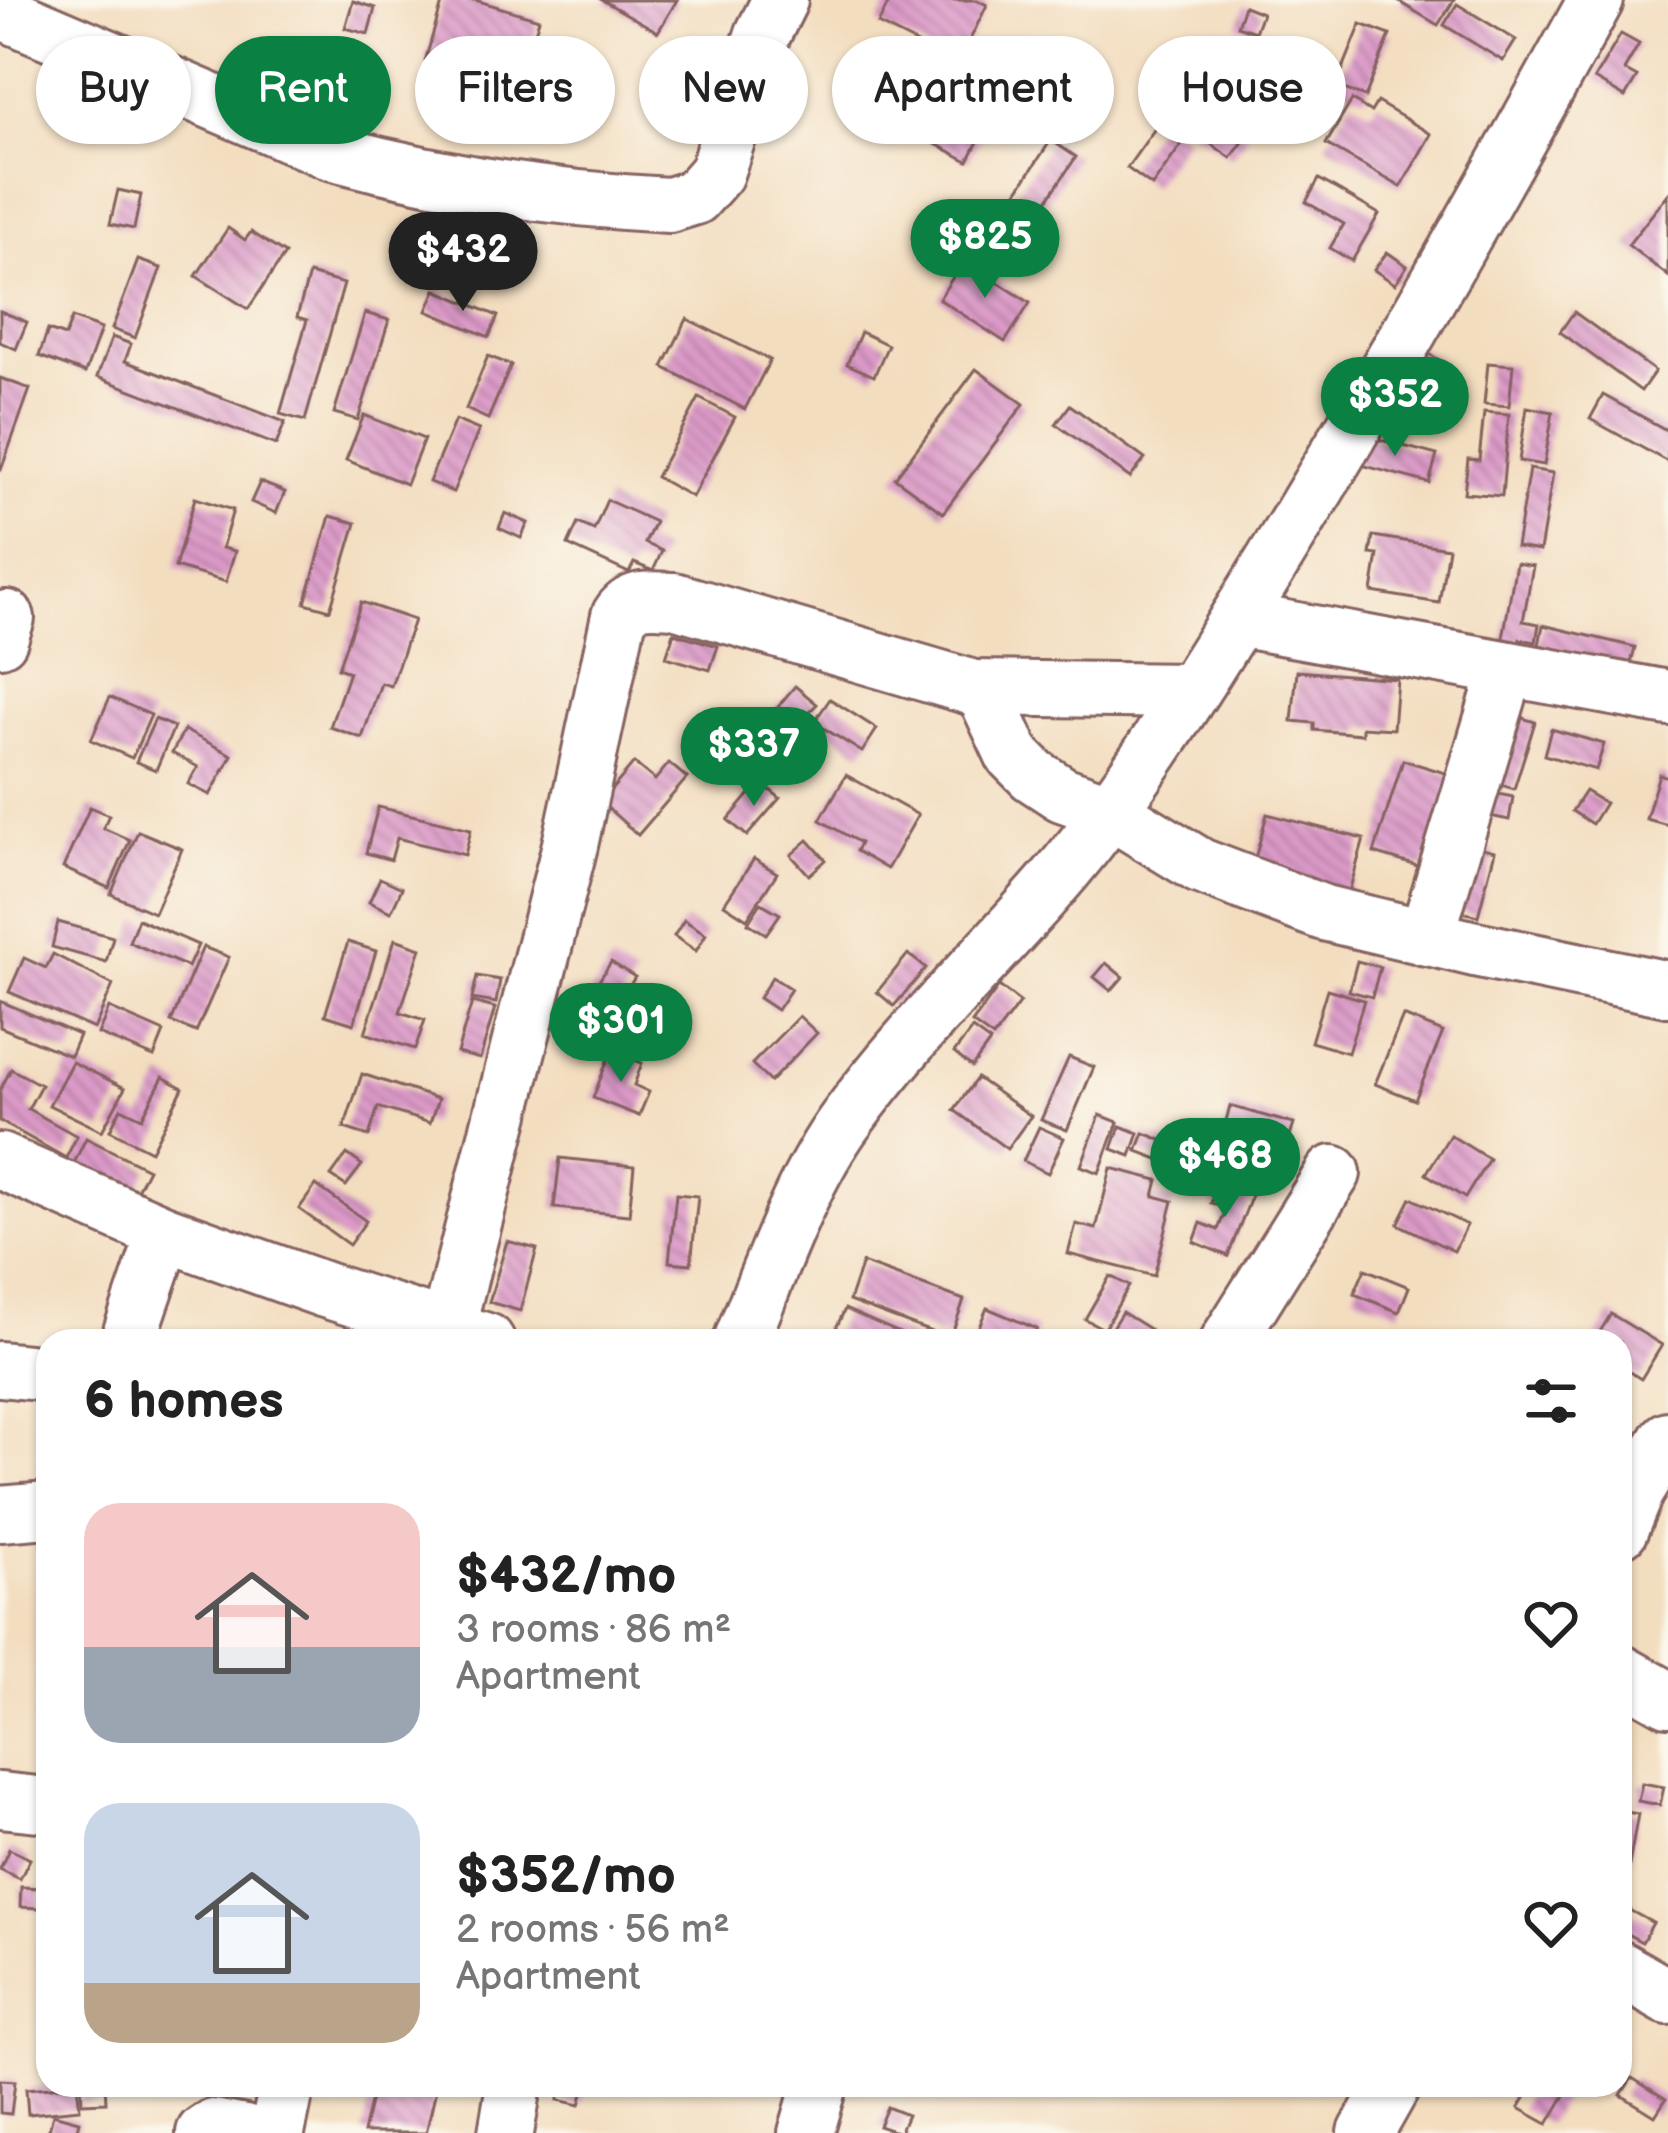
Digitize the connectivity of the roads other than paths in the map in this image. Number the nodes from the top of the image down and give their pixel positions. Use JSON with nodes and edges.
{"nodes":[{"id":1,"x":780,"y":0,"type":"edge"},
{"id":2,"x":1595,"y":0,"type":"edge"},
{"id":3,"x":21,"y":11,"type":"edge"},
{"id":4,"x":1237,"y":620,"type":"junction"},
{"id":5,"x":1507,"y":669,"type":"junction"},
{"id":6,"x":974,"y":688,"type":"junction"},
{"id":7,"x":1190,"y":691,"type":"junction"},
{"id":8,"x":1668,"y":698,"type":"edge"},
{"id":9,"x":1110,"y":811,"type":"junction"},
{"id":10,"x":1426,"y":938,"type":"junction"},
{"id":11,"x":1665,"y":974,"type":"edge"},
{"id":12,"x":0,"y":1161,"type":"edge"},
{"id":13,"x":1333,"y":1173,"type":"dead end"},
{"id":14,"x":165,"y":1233,"type":"junction"},
{"id":15,"x":132,"y":1329,"type":"edge"},
{"id":16,"x":439,"y":1329,"type":"edge"},
{"id":17,"x":461,"y":1329,"type":"edge"},
{"id":18,"x":746,"y":1329,"type":"edge"},
{"id":19,"x":1236,"y":1329,"type":"edge"},
{"id":20,"x":0,"y":1370,"type":"edge"},
{"id":21,"x":36,"y":1373,"type":"edge"},
{"id":22,"x":1668,"y":1439,"type":"edge"},
{"id":23,"x":1632,"y":1501,"type":"edge"},
{"id":24,"x":36,"y":1511,"type":"edge"},
{"id":25,"x":0,"y":1514,"type":"edge"},
{"id":26,"x":1632,"y":1679,"type":"edge"},
{"id":27,"x":1668,"y":1699,"type":"edge"},
{"id":28,"x":0,"y":1800,"type":"edge"},
{"id":29,"x":36,"y":1803,"type":"edge"},
{"id":30,"x":1632,"y":1977,"type":"edge"},
{"id":31,"x":1668,"y":1997,"type":"edge"},
{"id":32,"x":285,"y":2097,"type":"edge"},
{"id":33,"x":512,"y":2097,"type":"edge"},
{"id":34,"x":816,"y":2097,"type":"edge"},
{"id":35,"x":1386,"y":2097,"type":"edge"},
{"id":36,"x":204,"y":2133,"type":"edge"},
{"id":37,"x":245,"y":2133,"type":"edge"},
{"id":38,"x":278,"y":2133,"type":"edge"},
{"id":39,"x":506,"y":2133,"type":"edge"},
{"id":40,"x":806,"y":2133,"type":"edge"},
{"id":41,"x":1366,"y":2133,"type":"edge"}],
"edges":[{"from":1,"to":3,"type":"street"},
{"from":2,"to":4,"type":"street"},
{"from":4,"to":5,"type":"street"},
{"from":4,"to":7,"type":"street"},
{"from":5,"to":8,"type":"street"},
{"from":5,"to":10,"type":"street"},
{"from":6,"to":7,"type":"street"},
{"from":6,"to":9,"type":"street"},
{"from":6,"to":17,"type":"street"},
{"from":7,"to":9,"type":"street"},
{"from":9,"to":10,"type":"street"},
{"from":9,"to":18,"type":"street"},
{"from":10,"to":11,"type":"street"},
{"from":12,"to":14,"type":"street"},
{"from":13,"to":19,"type":"street"},
{"from":14,"to":15,"type":"street"},
{"from":14,"to":16,"type":"street"},
{"from":20,"to":21,"type":"street"},
{"from":22,"to":23,"type":"street"},
{"from":24,"to":25,"type":"street"},
{"from":26,"to":27,"type":"street"},
{"from":28,"to":29,"type":"street"},
{"from":30,"to":31,"type":"street"},
{"from":32,"to":38,"type":"street"},
{"from":33,"to":39,"type":"street"},
{"from":34,"to":40,"type":"street"},
{"from":35,"to":41,"type":"street"},
{"from":36,"to":37,"type":"street"}]}
